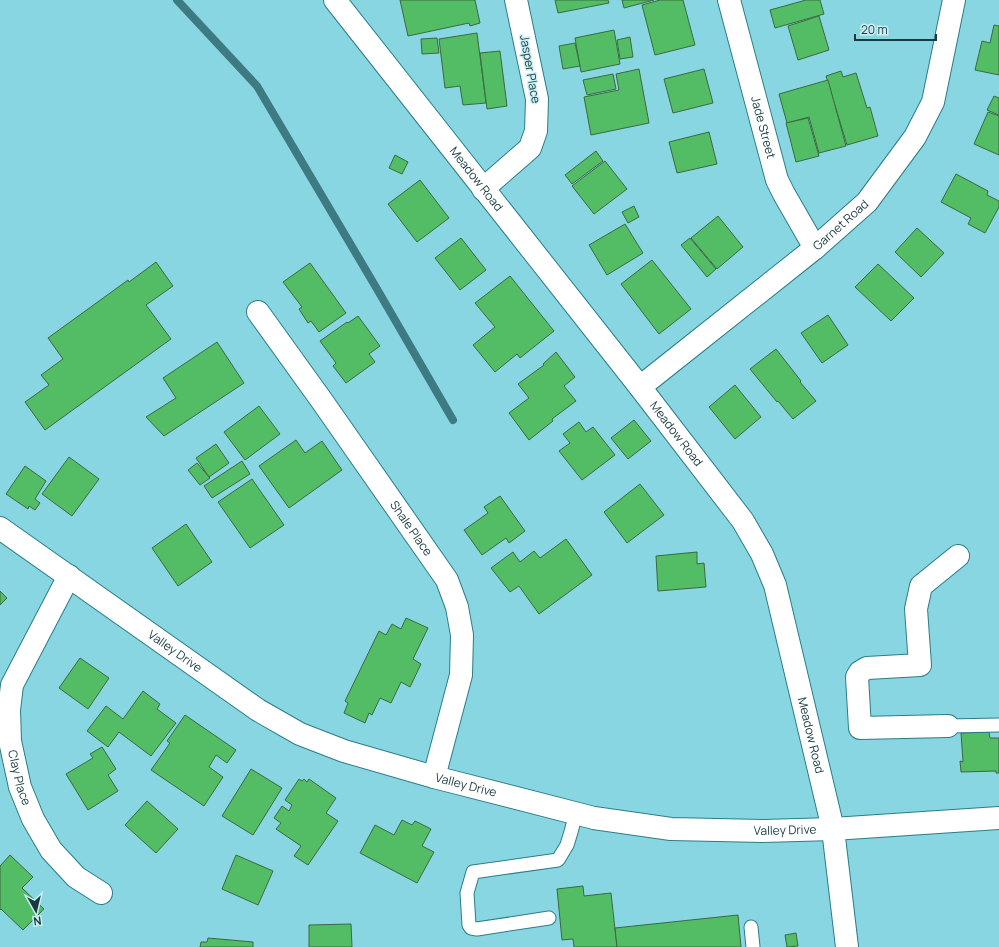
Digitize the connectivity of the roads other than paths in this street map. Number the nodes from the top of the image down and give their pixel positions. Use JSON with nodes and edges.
{"nodes":[{"id":1,"x":335,"y":0,"type":"edge"},
{"id":2,"x":516,"y":0,"type":"edge"},
{"id":3,"x":729,"y":0,"type":"edge"},
{"id":4,"x":954,"y":0,"type":"edge"},
{"id":5,"x":484,"y":189,"type":"junction"},
{"id":6,"x":815,"y":248,"type":"junction"},
{"id":7,"x":258,"y":312,"type":"dead end"},
{"id":8,"x":640,"y":387,"type":"junction"},
{"id":9,"x":0,"y":528,"type":"edge"},
{"id":10,"x":958,"y":556,"type":"dead end"},
{"id":11,"x":68,"y":576,"type":"junction"},
{"id":12,"x":999,"y":725,"type":"edge"},
{"id":13,"x":948,"y":726,"type":"joint"},
{"id":14,"x":434,"y":777,"type":"junction"},
{"id":15,"x":576,"y":813,"type":"junction"},
{"id":16,"x":999,"y":818,"type":"edge"},
{"id":17,"x":833,"y":829,"type":"junction"},
{"id":18,"x":101,"y":893,"type":"dead end"},
{"id":19,"x":548,"y":918,"type":"dead end"},
{"id":20,"x":751,"y":927,"type":"dead end"},
{"id":21,"x":753,"y":947,"type":"edge"},
{"id":22,"x":847,"y":947,"type":"edge"}],
"edges":[{"from":1,"to":5,"type":"street","name":"Meadow Road"},
{"from":2,"to":5,"type":"street","name":"Jasper Place"},
{"from":3,"to":6,"type":"street","name":"Jade Street"},
{"from":4,"to":6,"type":"street","name":"Garnet Road"},
{"from":5,"to":8,"type":"street","name":"Meadow Road"},
{"from":6,"to":8,"type":"street","name":"Garnet Road"},
{"from":7,"to":14,"type":"street","name":"Shale Place"},
{"from":8,"to":17,"type":"street","name":"Meadow Road"},
{"from":9,"to":11,"type":"street","name":"Valley Drive"},
{"from":10,"to":13,"type":"street"},
{"from":11,"to":14,"type":"street","name":"Valley Drive"},
{"from":11,"to":18,"type":"street","name":"Clay Place"},
{"from":12,"to":13,"type":"lane"},
{"from":14,"to":15,"type":"street","name":"Valley Drive"},
{"from":15,"to":17,"type":"street","name":"Valley Drive"},
{"from":15,"to":19,"type":"lane"},
{"from":16,"to":17,"type":"street","name":"Valley Drive"},
{"from":17,"to":22,"type":"street","name":"Meadow Road"},
{"from":20,"to":21,"type":"lane"}]}
